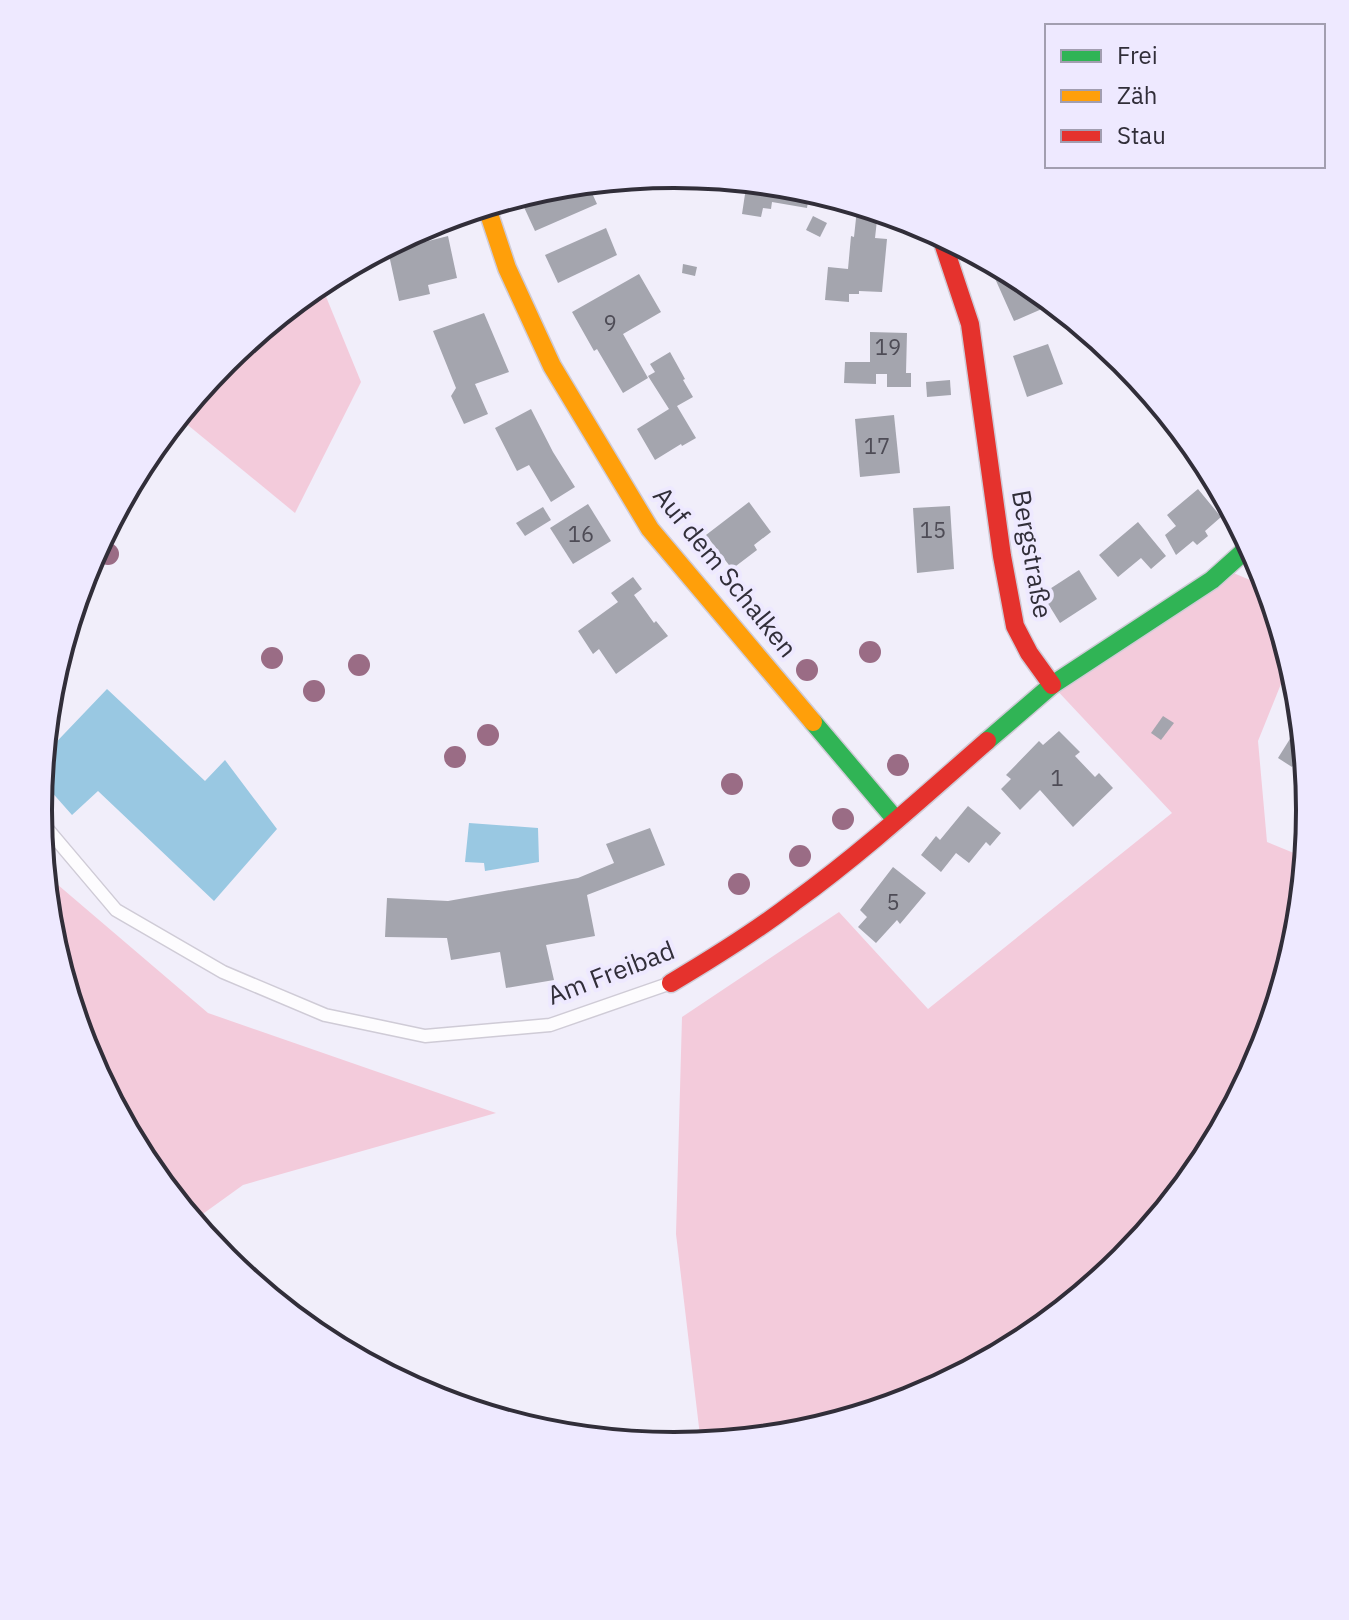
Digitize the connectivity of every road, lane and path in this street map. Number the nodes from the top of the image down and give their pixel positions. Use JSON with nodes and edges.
{"nodes":[{"id":1,"x":490,"y":216,"type":"edge"},
{"id":2,"x":945,"y":250,"type":"edge"},
{"id":3,"x":1242,"y":554,"type":"edge"},
{"id":4,"x":1052,"y":685,"type":"junction"},
{"id":5,"x":896,"y":820,"type":"junction"},
{"id":6,"x":53,"y":835,"type":"edge"},
{"id":7,"x":671,"y":983,"type":"joint"}],
"edges":[{"from":1,"to":5,"type":"street","name":"Auf dem Schalken"},
{"from":2,"to":4,"type":"street","name":"Bergstraße"},
{"from":3,"to":4,"type":"street"},
{"from":4,"to":5,"type":"street","name":"Am Freibad"},
{"from":5,"to":7,"type":"street","name":"Am Freibad"},
{"from":6,"to":7,"type":"lane","name":"Am Freibad"}]}
